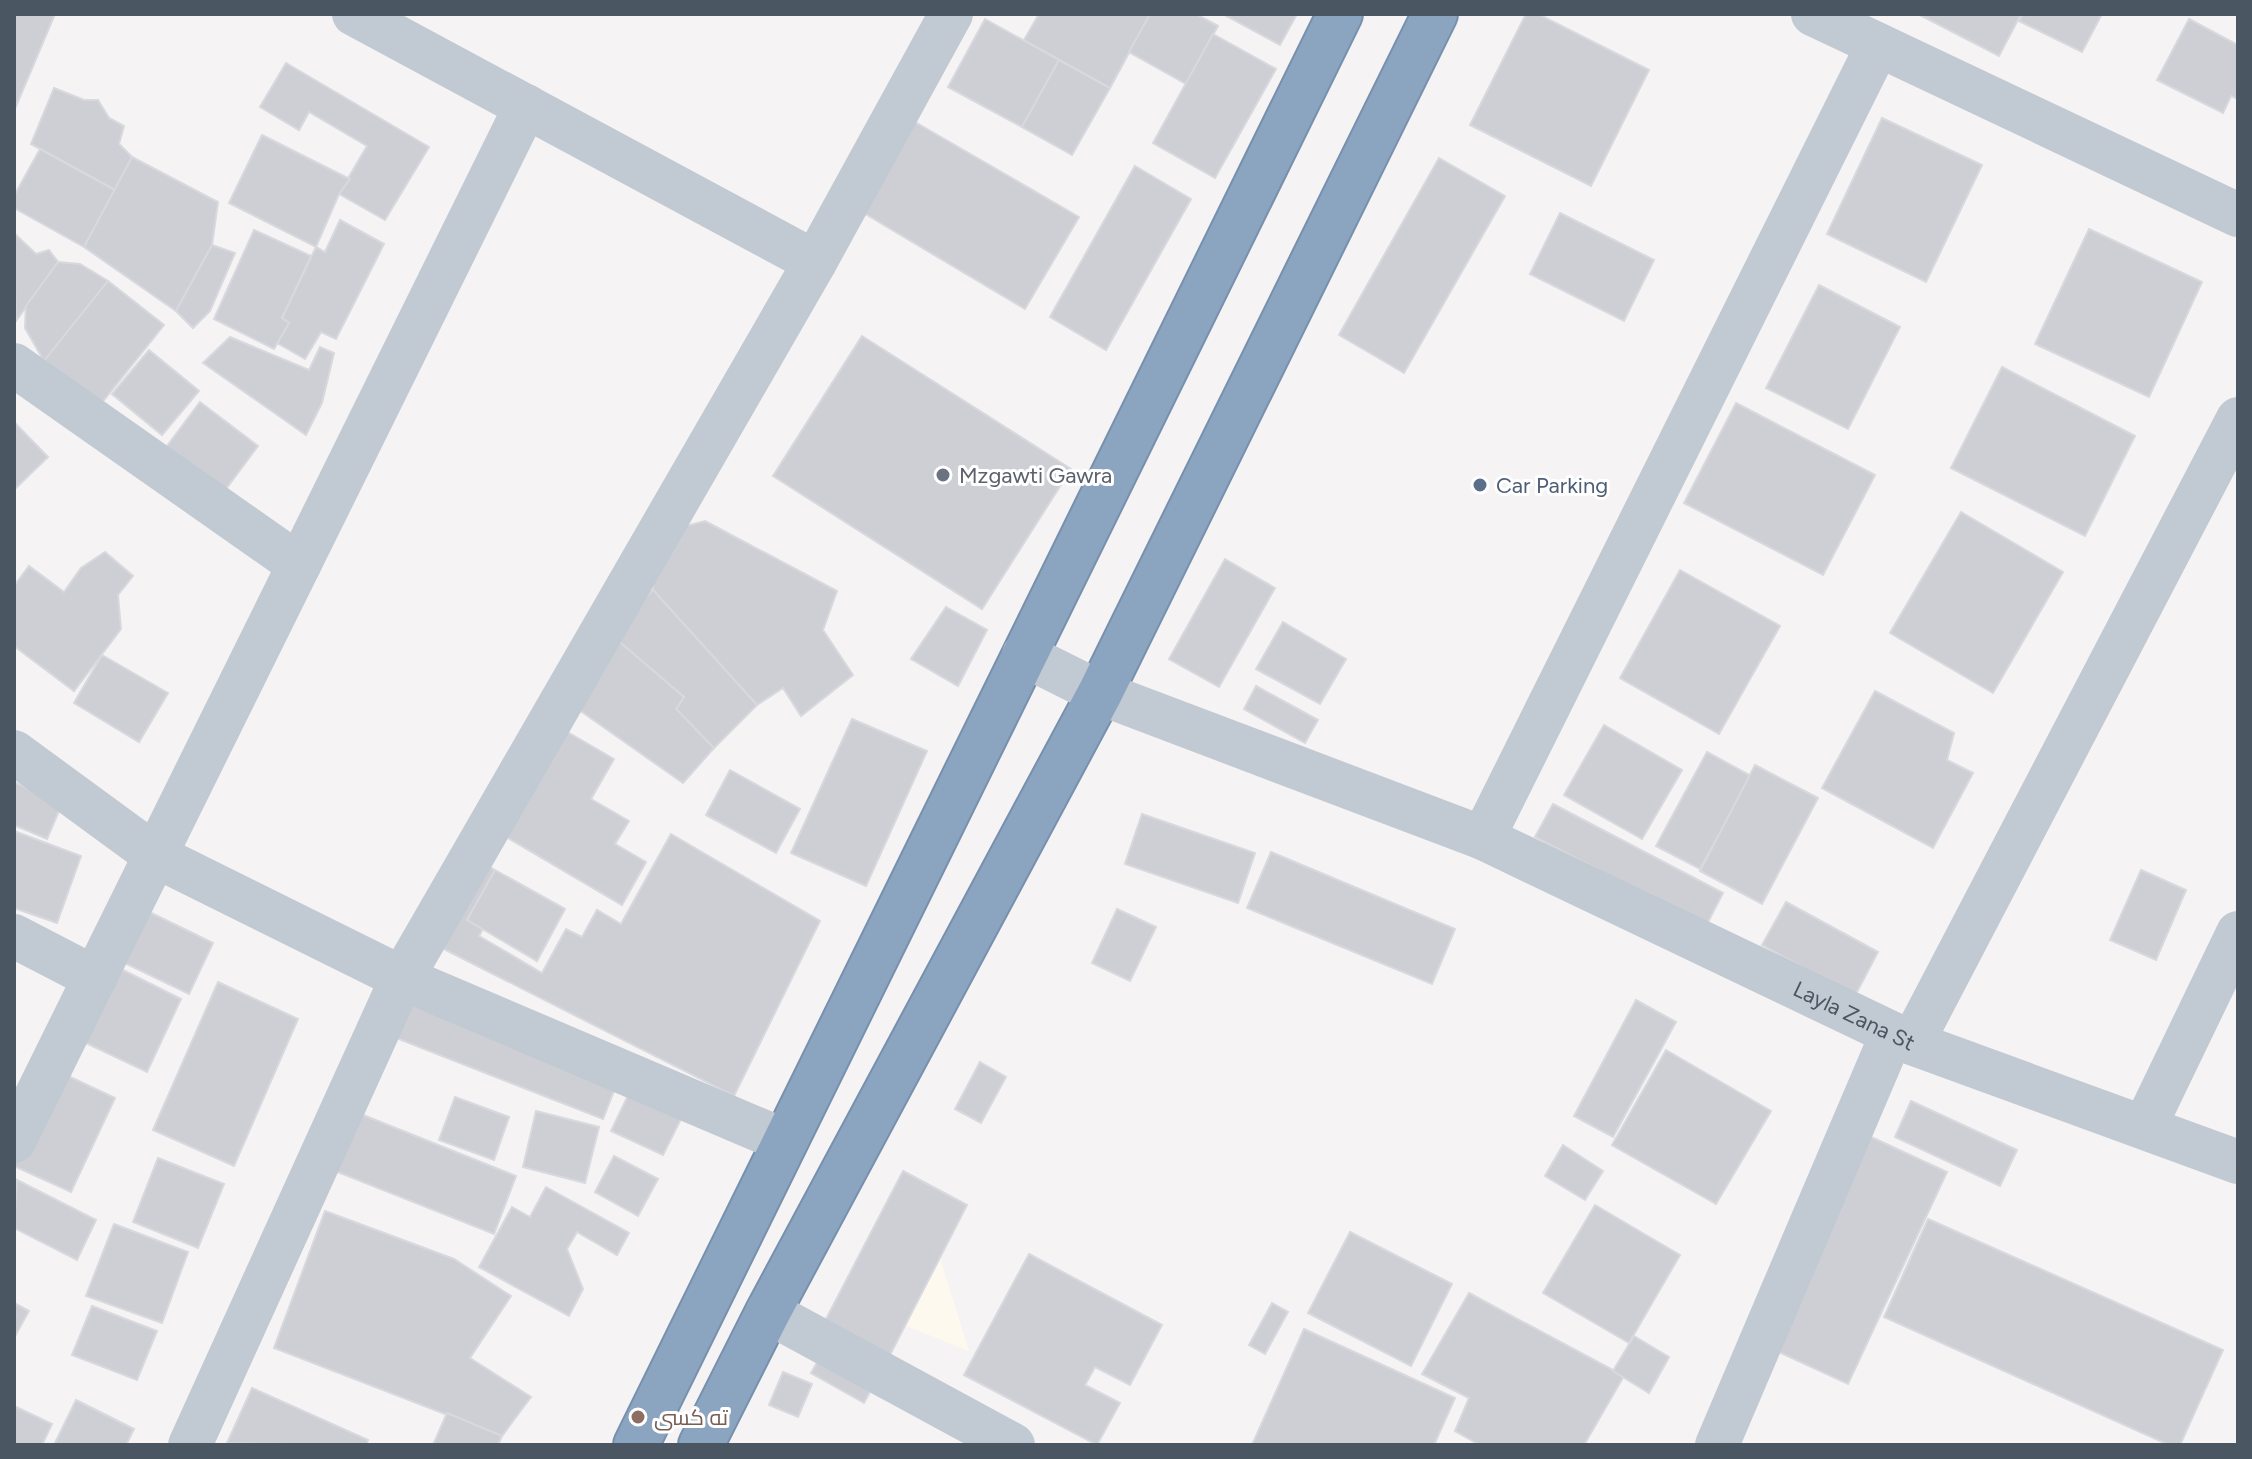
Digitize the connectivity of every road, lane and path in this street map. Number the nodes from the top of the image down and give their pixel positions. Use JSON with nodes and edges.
{"nodes":[{"id":1,"x":354,"y":14,"type":"edge"},
{"id":2,"x":951,"y":14,"type":"edge"},
{"id":3,"x":1340,"y":14,"type":"edge"},
{"id":4,"x":1435,"y":14,"type":"edge"},
{"id":5,"x":1813,"y":14,"type":"edge"},
{"id":6,"x":1878,"y":45,"type":"junction"},
{"id":7,"x":526,"y":106,"type":"junction"},
{"id":8,"x":2238,"y":215,"type":"edge"},
{"id":9,"x":815,"y":262,"type":"junction"},
{"id":10,"x":14,"y":365,"type":"edge"},
{"id":11,"x":2238,"y":419,"type":"edge"},
{"id":12,"x":299,"y":565,"type":"junction"},
{"id":13,"x":1024,"y":655,"type":"junction"},
{"id":14,"x":1100,"y":693,"type":"junction"},
{"id":15,"x":14,"y":752,"type":"edge"},
{"id":16,"x":1483,"y":838,"type":"junction"},
{"id":17,"x":156,"y":856,"type":"junction"},
{"id":18,"x":2238,"y":933,"type":"edge"},
{"id":19,"x":14,"y":936,"type":"edge"},
{"id":20,"x":95,"y":978,"type":"junction"},
{"id":21,"x":402,"y":978,"type":"junction"},
{"id":22,"x":1902,"y":1038,"type":"junction"},
{"id":23,"x":2145,"y":1126,"type":"junction"},
{"id":24,"x":14,"y":1141,"type":"edge"},
{"id":25,"x":785,"y":1141,"type":"junction"},
{"id":26,"x":2238,"y":1162,"type":"edge"},
{"id":27,"x":768,"y":1312,"type":"junction"},
{"id":28,"x":190,"y":1445,"type":"edge"},
{"id":29,"x":636,"y":1445,"type":"edge"},
{"id":30,"x":701,"y":1445,"type":"edge"},
{"id":31,"x":1013,"y":1445,"type":"edge"},
{"id":32,"x":1717,"y":1445,"type":"edge"}],
"edges":[{"from":1,"to":7,"type":"street"},
{"from":2,"to":9,"type":"street"},
{"from":3,"to":13,"type":"highway"},
{"from":4,"to":14,"type":"highway"},
{"from":5,"to":6,"type":"street"},
{"from":6,"to":8,"type":"street"},
{"from":6,"to":16,"type":"street"},
{"from":7,"to":9,"type":"street"},
{"from":7,"to":12,"type":"street"},
{"from":9,"to":21,"type":"street"},
{"from":10,"to":12,"type":"street"},
{"from":11,"to":22,"type":"street"},
{"from":12,"to":17,"type":"street"},
{"from":13,"to":14,"type":"street","name":"Layla Zana St"},
{"from":13,"to":25,"type":"highway"},
{"from":14,"to":16,"type":"street","name":"Layla Zana St"},
{"from":14,"to":27,"type":"highway"},
{"from":15,"to":17,"type":"street"},
{"from":16,"to":22,"type":"street","name":"Layla Zana St"},
{"from":17,"to":20,"type":"street"},
{"from":17,"to":21,"type":"street"},
{"from":18,"to":23,"type":"street"},
{"from":19,"to":20,"type":"street"},
{"from":20,"to":24,"type":"street"},
{"from":21,"to":25,"type":"street"},
{"from":21,"to":28,"type":"street"},
{"from":22,"to":23,"type":"street","name":"Layla Zana St"},
{"from":22,"to":32,"type":"street"},
{"from":23,"to":26,"type":"street","name":"Layla Zana St"},
{"from":25,"to":29,"type":"highway"},
{"from":27,"to":30,"type":"highway"},
{"from":27,"to":31,"type":"street"}]}
